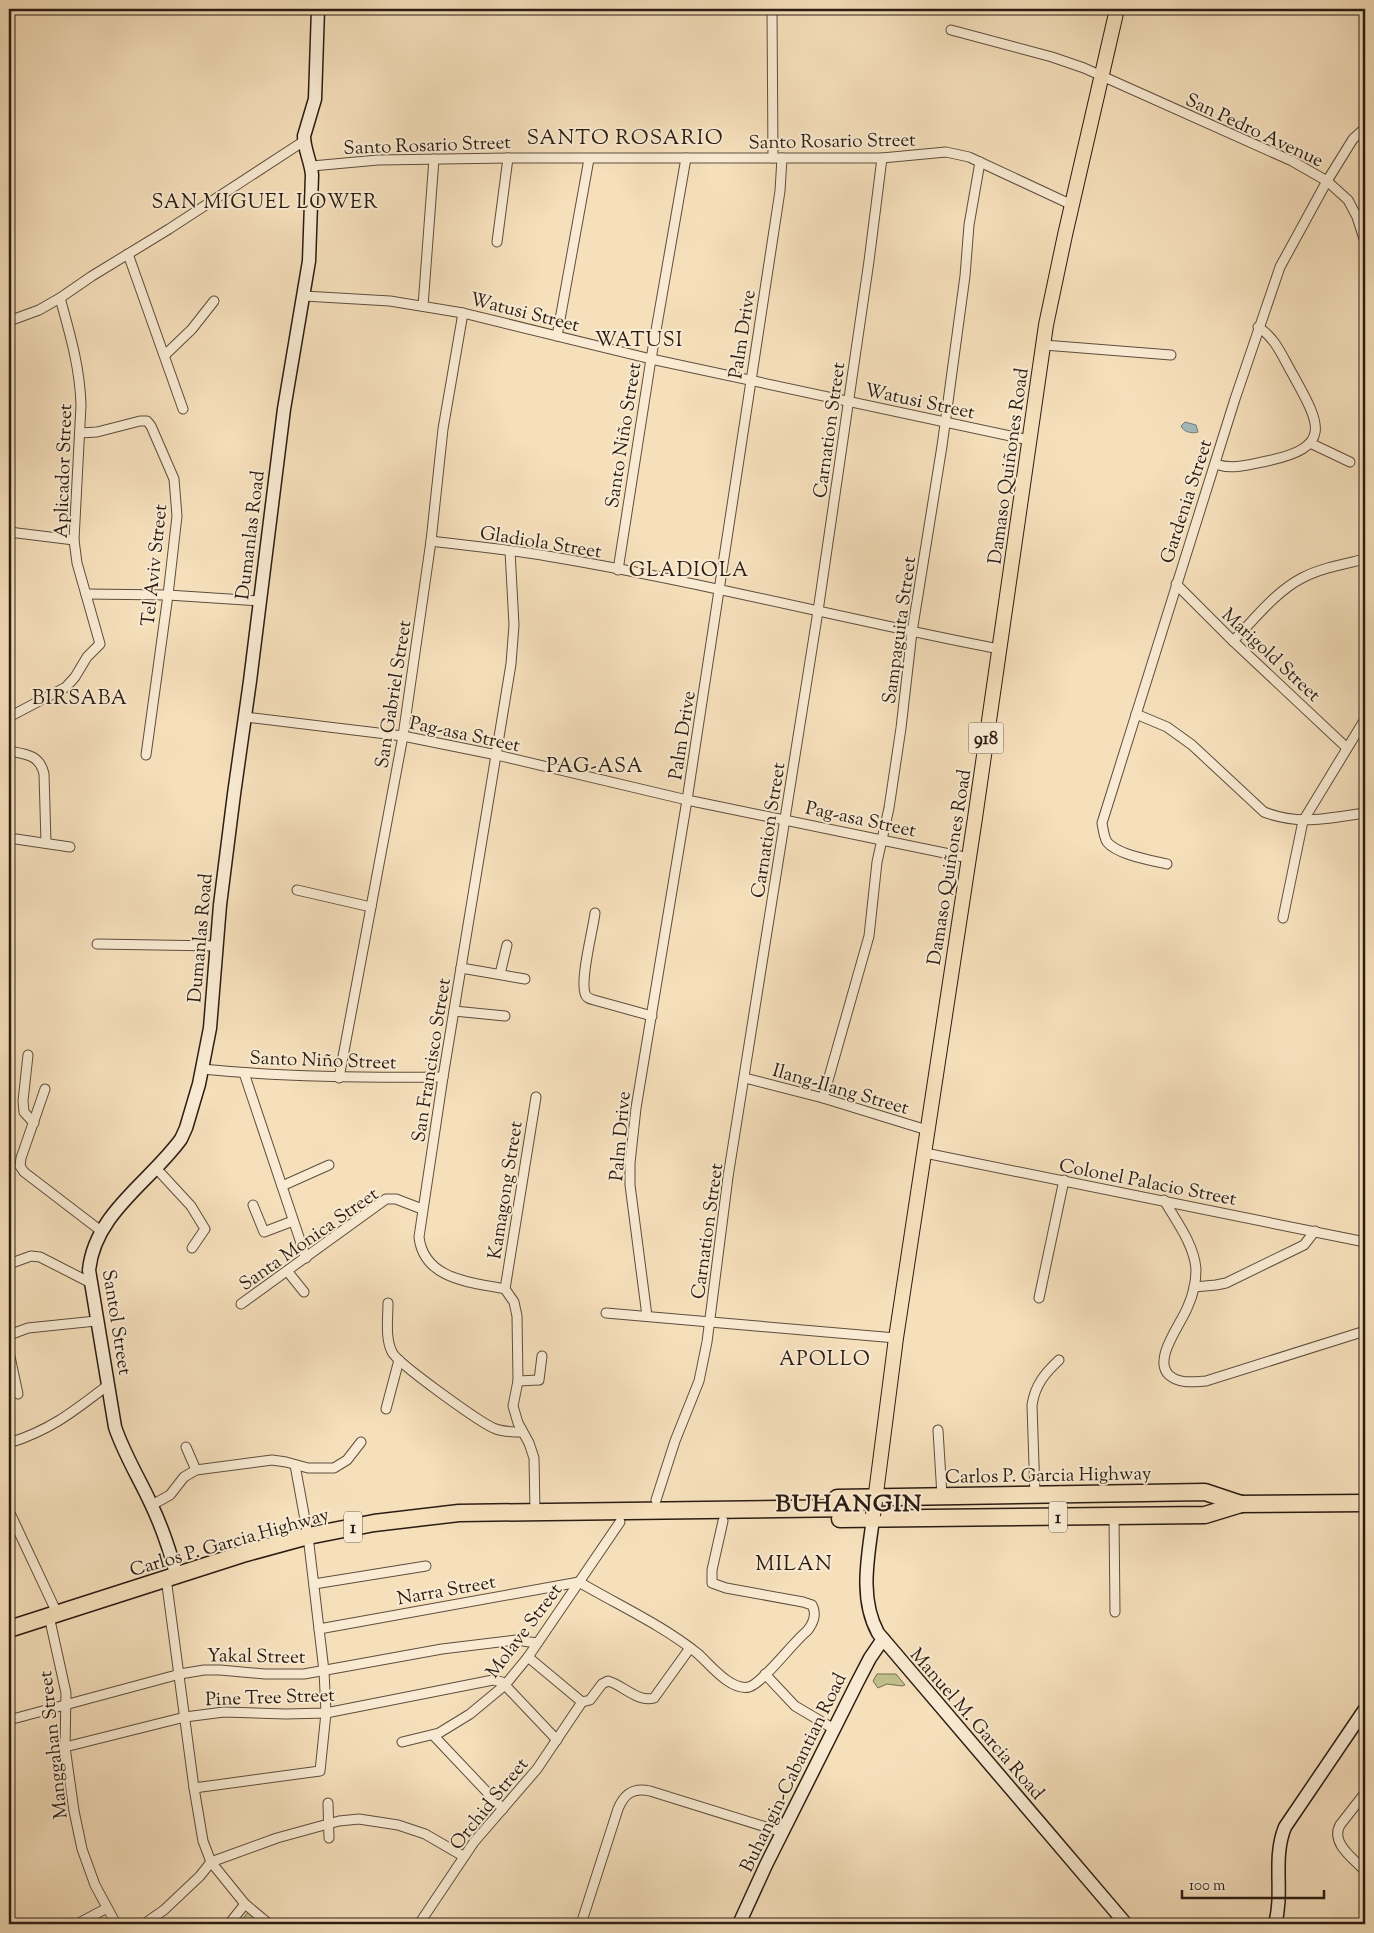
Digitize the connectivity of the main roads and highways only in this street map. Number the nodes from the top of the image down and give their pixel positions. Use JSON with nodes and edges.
{"nodes":[{"id":1,"x":318,"y":9,"type":"edge"},
{"id":2,"x":1117,"y":9,"type":"edge"},
{"id":3,"x":202,"y":1069,"type":"joint"},
{"id":4,"x":876,"y":1499,"type":"junction"},
{"id":5,"x":1365,"y":1503,"type":"edge"},
{"id":6,"x":1241,"y":1504,"type":"junction"},
{"id":7,"x":856,"y":1508,"type":"tunnel mouth"},
{"id":8,"x":892,"y":1508,"type":"tunnel mouth"},
{"id":9,"x":555,"y":1512,"type":"junction"},
{"id":10,"x":873,"y":1517,"type":"junction"},
{"id":11,"x":171,"y":1576,"type":"junction"},
{"id":12,"x":9,"y":1628,"type":"edge"},
{"id":13,"x":883,"y":1639,"type":"junction"},
{"id":14,"x":1365,"y":1709,"type":"edge"},
{"id":15,"x":739,"y":1924,"type":"edge"},
{"id":16,"x":1126,"y":1924,"type":"edge"},
{"id":17,"x":1275,"y":1924,"type":"edge"}],
"edges":[{"from":1,"to":3,"type":"main road","name":"Dumanlas Road"},
{"from":2,"to":4,"type":"main road","name":"Damaso Quiñones Road","number":"918"},
{"from":3,"to":11,"type":"main road","name":"Santol Street"},
{"from":4,"to":6,"type":"highway","name":"Carlos P. Garcia Highway","number":"1"},
{"from":4,"to":9,"type":"highway","name":"Carlos P. Garcia Highway","number":"1"},
{"from":4,"to":10,"type":"main road","number":"918","bridge":true},
{"from":5,"to":6,"type":"highway","name":"Carlos P. Garcia Highway","number":"1"},
{"from":6,"to":8,"type":"highway","name":"Carlos P. Garcia Highway","number":"1"},
{"from":6,"to":10,"type":"highway","name":"Carlos P. Garcia Highway","number":"1"},
{"from":7,"to":9,"type":"highway","name":"Carlos P. Garcia Highway","number":"1"},
{"from":9,"to":10,"type":"highway","name":"Carlos P. Garcia Highway","number":"1"},
{"from":9,"to":11,"type":"highway","name":"Carlos P. Garcia Highway","number":"1"},
{"from":10,"to":13,"type":"main road","name":"Manuel M. Garcia Road"},
{"from":11,"to":12,"type":"highway","name":"Carlos P. Garcia Highway","number":"1"},
{"from":13,"to":15,"type":"main road","name":"Buhangin-Cabantian Road"},
{"from":13,"to":16,"type":"main road","name":"Manuel M. Garcia Road"},
{"from":14,"to":17,"type":"main road"}]}
